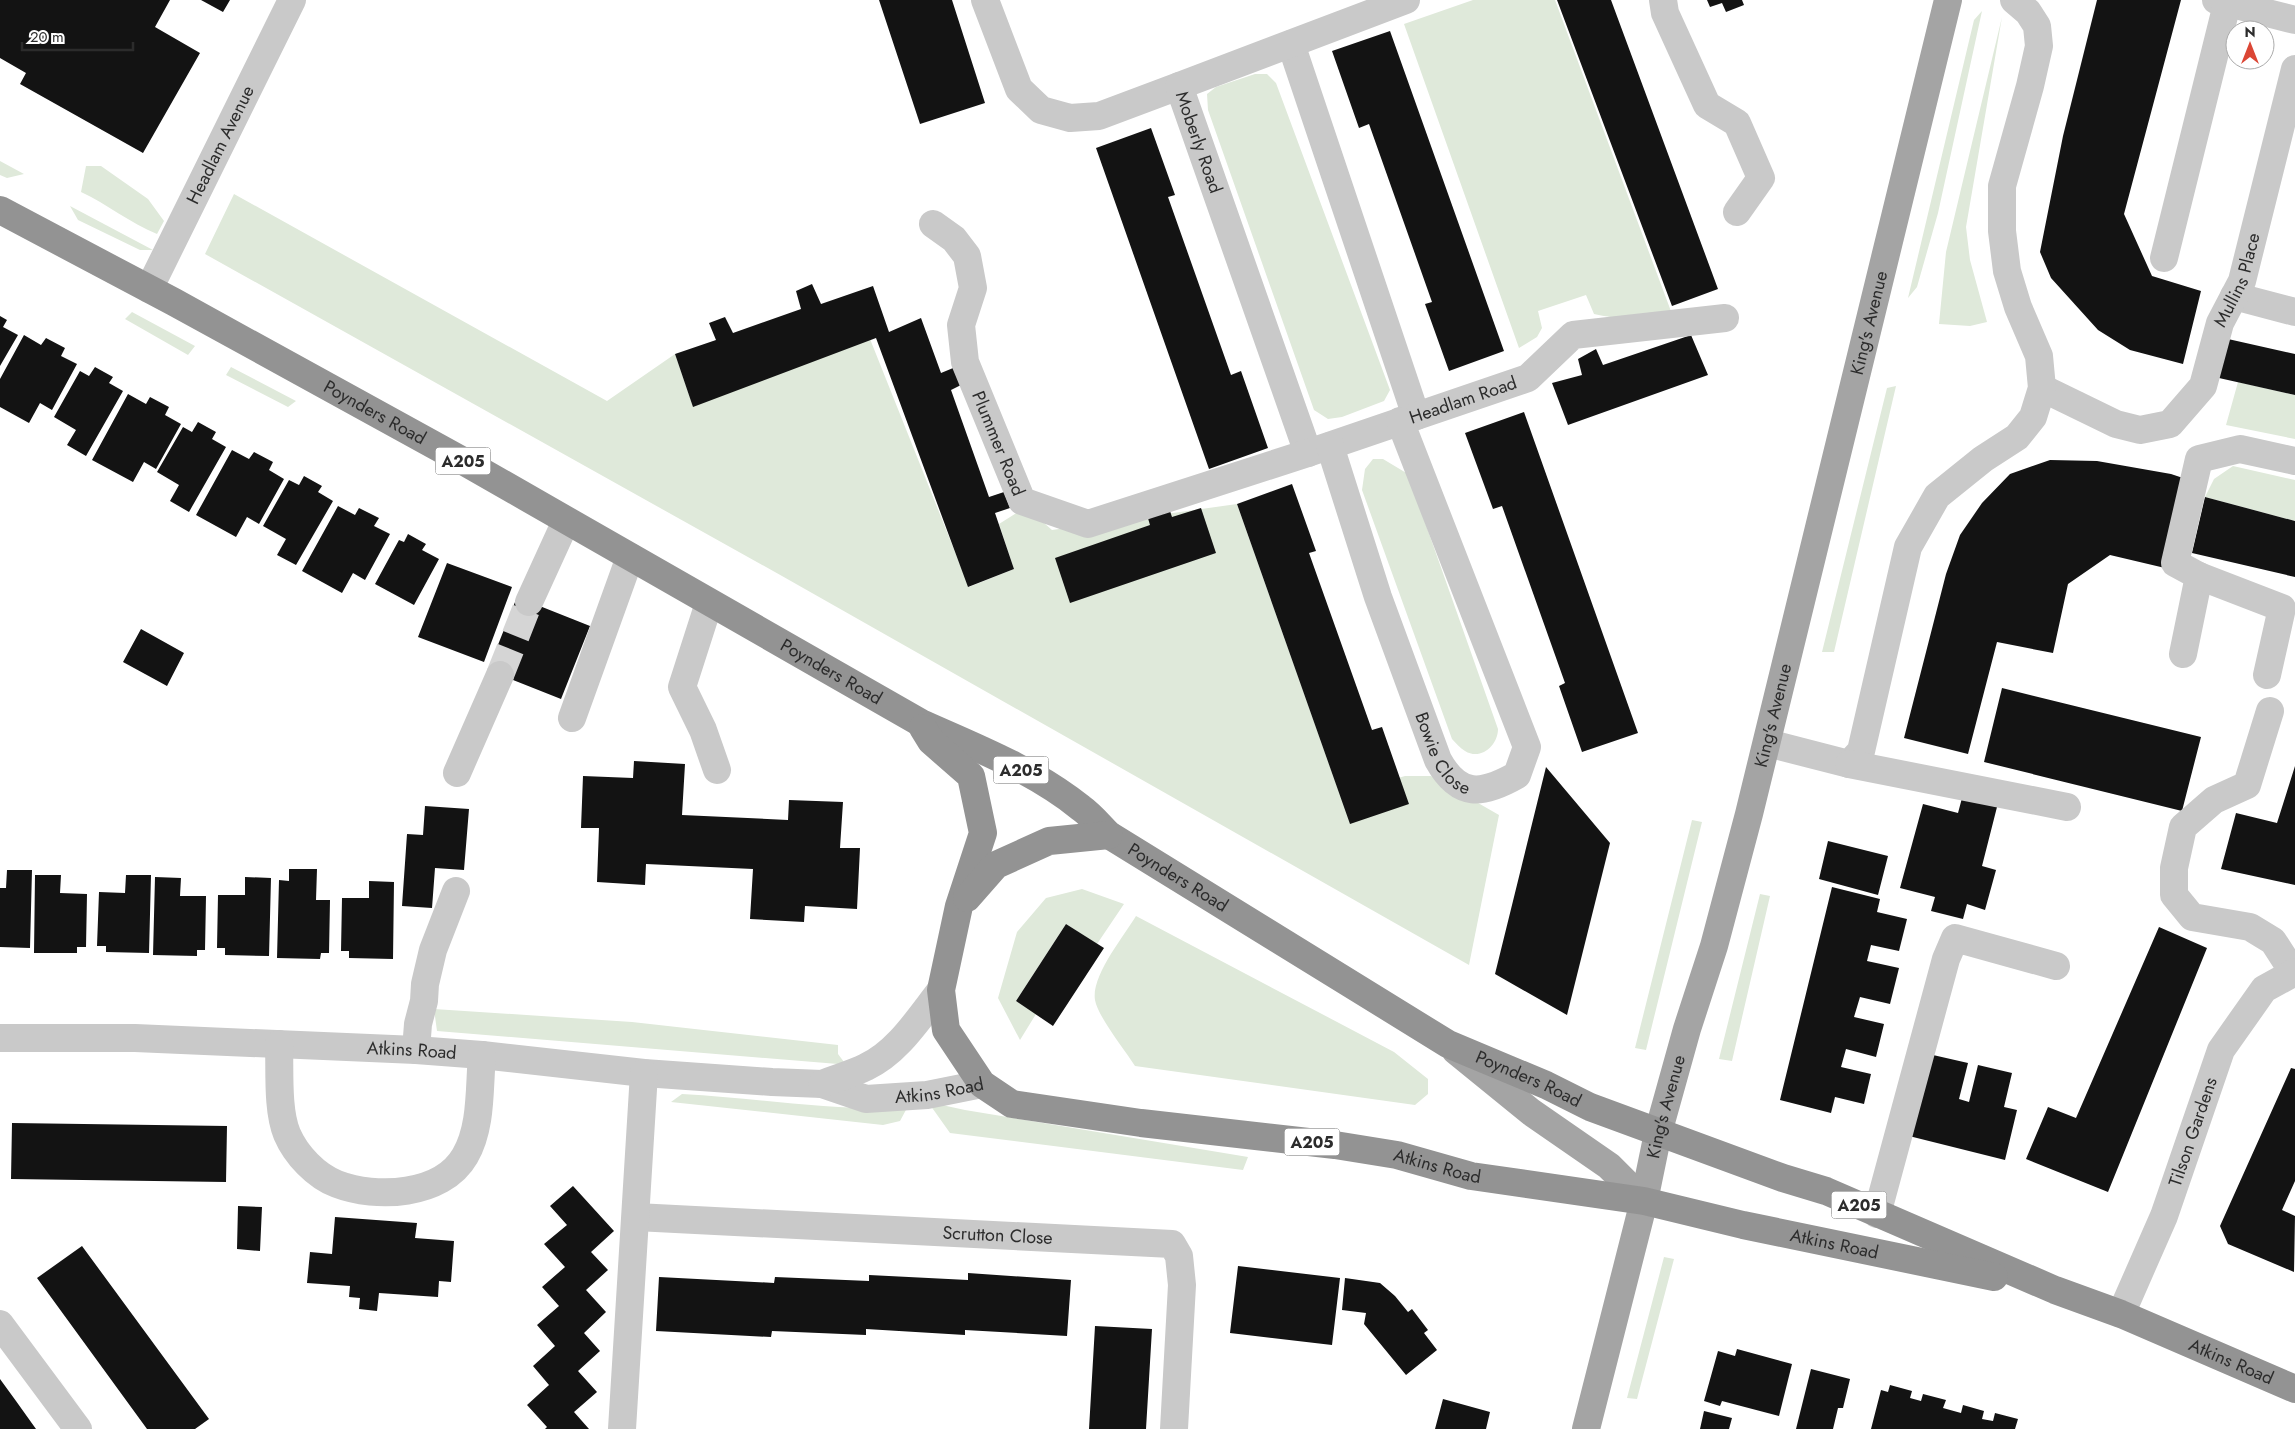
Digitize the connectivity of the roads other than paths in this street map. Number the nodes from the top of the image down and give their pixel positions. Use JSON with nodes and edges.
{"nodes":[{"id":1,"x":292,"y":0,"type":"edge"},
{"id":2,"x":985,"y":0,"type":"edge"},
{"id":3,"x":1406,"y":0,"type":"edge"},
{"id":4,"x":1663,"y":0,"type":"edge"},
{"id":5,"x":1948,"y":0,"type":"edge"},
{"id":6,"x":2014,"y":0,"type":"edge"},
{"id":7,"x":2222,"y":2,"type":"edge"},
{"id":8,"x":2295,"y":20,"type":"edge"},
{"id":9,"x":1291,"y":44,"type":"junction"},
{"id":10,"x":2295,"y":69,"type":"edge"},
{"id":11,"x":1179,"y":86,"type":"junction"},
{"id":12,"x":0,"y":210,"type":"edge"},
{"id":13,"x":1737,"y":212,"type":"dead end"},
{"id":14,"x":933,"y":224,"type":"dead end"},
{"id":15,"x":2164,"y":258,"type":"dead end"},
{"id":16,"x":149,"y":289,"type":"junction"},
{"id":17,"x":2234,"y":296,"type":"junction"},
{"id":18,"x":2295,"y":312,"type":"edge"},
{"id":19,"x":1725,"y":318,"type":"dead end"},
{"id":20,"x":2042,"y":388,"type":"junction"},
{"id":21,"x":1408,"y":418,"type":"junction"},
{"id":22,"x":1319,"y":450,"type":"junction"},
{"id":23,"x":2295,"y":461,"type":"edge"},
{"id":24,"x":566,"y":521,"type":"junction"},
{"id":25,"x":630,"y":557,"type":"junction"},
{"id":26,"x":2199,"y":576,"type":"junction"},
{"id":27,"x":529,"y":602,"type":"tunnel mouth"},
{"id":28,"x":709,"y":603,"type":"junction"},
{"id":29,"x":2183,"y":654,"type":"dead end"},
{"id":30,"x":2267,"y":674,"type":"dead end"},
{"id":31,"x":500,"y":675,"type":"tunnel mouth"},
{"id":32,"x":2270,"y":711,"type":"dead end"},
{"id":33,"x":572,"y":718,"type":"dead end"},
{"id":34,"x":921,"y":723,"type":"junction"},
{"id":35,"x":1767,"y":743,"type":"junction"},
{"id":36,"x":1849,"y":764,"type":"junction"},
{"id":37,"x":717,"y":770,"type":"dead end"},
{"id":38,"x":457,"y":773,"type":"dead end"},
{"id":39,"x":2067,"y":807,"type":"dead end"},
{"id":40,"x":1109,"y":835,"type":"junction"},
{"id":41,"x":456,"y":891,"type":"dead end"},
{"id":42,"x":959,"y":906,"type":"junction"},
{"id":43,"x":2056,"y":966,"type":"dead end"},
{"id":44,"x":2294,"y":972,"type":"edge"},
{"id":45,"x":941,"y":990,"type":"junction"},
{"id":46,"x":0,"y":1038,"type":"edge"},
{"id":47,"x":279,"y":1044,"type":"junction"},
{"id":48,"x":1448,"y":1044,"type":"junction"},
{"id":49,"x":416,"y":1050,"type":"junction"},
{"id":50,"x":482,"y":1055,"type":"junction"},
{"id":51,"x":644,"y":1073,"type":"junction"},
{"id":52,"x":822,"y":1084,"type":"junction"},
{"id":53,"x":982,"y":1084,"type":"junction"},
{"id":54,"x":1658,"y":1132,"type":"junction"},
{"id":55,"x":1644,"y":1201,"type":"junction"},
{"id":56,"x":1877,"y":1214,"type":"junction"},
{"id":57,"x":636,"y":1217,"type":"junction"},
{"id":58,"x":2055,"y":1290,"type":"junction"},
{"id":59,"x":2121,"y":1314,"type":"junction"},
{"id":60,"x":0,"y":1324,"type":"edge"},
{"id":61,"x":2295,"y":1389,"type":"edge"},
{"id":62,"x":78,"y":1429,"type":"edge"},
{"id":63,"x":622,"y":1429,"type":"edge"},
{"id":64,"x":1174,"y":1429,"type":"edge"},
{"id":65,"x":1586,"y":1429,"type":"edge"}],
"edges":[{"from":1,"to":16,"type":"street","name":"Headlam Avenue"},
{"from":2,"to":11,"type":"street","name":"Moberly Road"},
{"from":3,"to":9,"type":"street"},
{"from":4,"to":13,"type":"street"},
{"from":5,"to":35,"type":"main road","name":"King's Avenue"},
{"from":6,"to":20,"type":"street"},
{"from":7,"to":8,"type":"street"},
{"from":7,"to":15,"type":"street"},
{"from":9,"to":11,"type":"street"},
{"from":9,"to":21,"type":"street","name":"Bowie Close"},
{"from":10,"to":17,"type":"street","name":"Mullins Place"},
{"from":11,"to":22,"type":"street","name":"Moberly Road"},
{"from":12,"to":16,"type":"highway","name":"Poynders Road","number":"A205"},
{"from":14,"to":22,"type":"street","name":"Plummer Road"},
{"from":16,"to":24,"type":"highway","name":"Poynders Road","number":"A205"},
{"from":17,"to":18,"type":"street"},
{"from":17,"to":20,"type":"street","name":"Mullins Place"},
{"from":19,"to":21,"type":"street","name":"Headlam Road"},
{"from":20,"to":36,"type":"street"},
{"from":21,"to":22,"type":"street","name":"Headlam Road"},
{"from":21,"to":22,"type":"street","name":"Bowie Close"},
{"from":23,"to":26,"type":"street"},
{"from":24,"to":25,"type":"highway","name":"Poynders Road","number":"A205"},
{"from":24,"to":27,"type":"street"},
{"from":25,"to":28,"type":"highway","name":"Poynders Road","number":"A205"},
{"from":25,"to":33,"type":"street"},
{"from":26,"to":29,"type":"street"},
{"from":26,"to":30,"type":"street"},
{"from":28,"to":34,"type":"highway","name":"Poynders Road","number":"A205"},
{"from":28,"to":37,"type":"street"},
{"from":31,"to":38,"type":"street"},
{"from":32,"to":44,"type":"street"},
{"from":34,"to":40,"type":"highway","name":"Poynders Road","number":"A205"},
{"from":34,"to":42,"type":"highway","number":"A205"},
{"from":35,"to":36,"type":"street"},
{"from":35,"to":54,"type":"main road","name":"King's Avenue"},
{"from":36,"to":39,"type":"street"},
{"from":40,"to":42,"type":"highway","number":"A205"},
{"from":40,"to":48,"type":"highway","name":"Poynders Road","number":"A205"},
{"from":41,"to":49,"type":"street"},
{"from":42,"to":45,"type":"highway","number":"A205"},
{"from":43,"to":56,"type":"street"},
{"from":44,"to":59,"type":"street","name":"Tilson Gardens"},
{"from":45,"to":52,"type":"street","name":"Atkins Road"},
{"from":45,"to":53,"type":"highway","number":"A205"},
{"from":46,"to":47,"type":"street","name":"Atkins Road"},
{"from":47,"to":49,"type":"street","name":"Atkins Road"},
{"from":47,"to":50,"type":"street"},
{"from":48,"to":54,"type":"highway","name":"Poynders Road","number":"A205"},
{"from":48,"to":55,"type":"main road","number":"A205"},
{"from":49,"to":50,"type":"street","name":"Atkins Road"},
{"from":50,"to":51,"type":"street","name":"Atkins Road"},
{"from":51,"to":52,"type":"street","name":"Atkins Road"},
{"from":51,"to":57,"type":"street"},
{"from":52,"to":53,"type":"street","name":"Atkins Road"},
{"from":53,"to":55,"type":"highway","name":"Atkins Road","number":"A205"},
{"from":54,"to":55,"type":"main road","name":"King's Avenue"},
{"from":54,"to":56,"type":"highway","name":"Atkins Road","number":"A205"},
{"from":55,"to":58,"type":"highway","name":"Atkins Road","number":"A205"},
{"from":55,"to":65,"type":"main road","name":"King's Avenue"},
{"from":56,"to":58,"type":"highway","name":"Atkins Road","number":"A205"},
{"from":57,"to":63,"type":"street"},
{"from":57,"to":64,"type":"street","name":"Scrutton Close"},
{"from":58,"to":59,"type":"highway","name":"Atkins Road","number":"A205"},
{"from":59,"to":61,"type":"highway","name":"Atkins Road","number":"A205"},
{"from":60,"to":62,"type":"street"}]}
